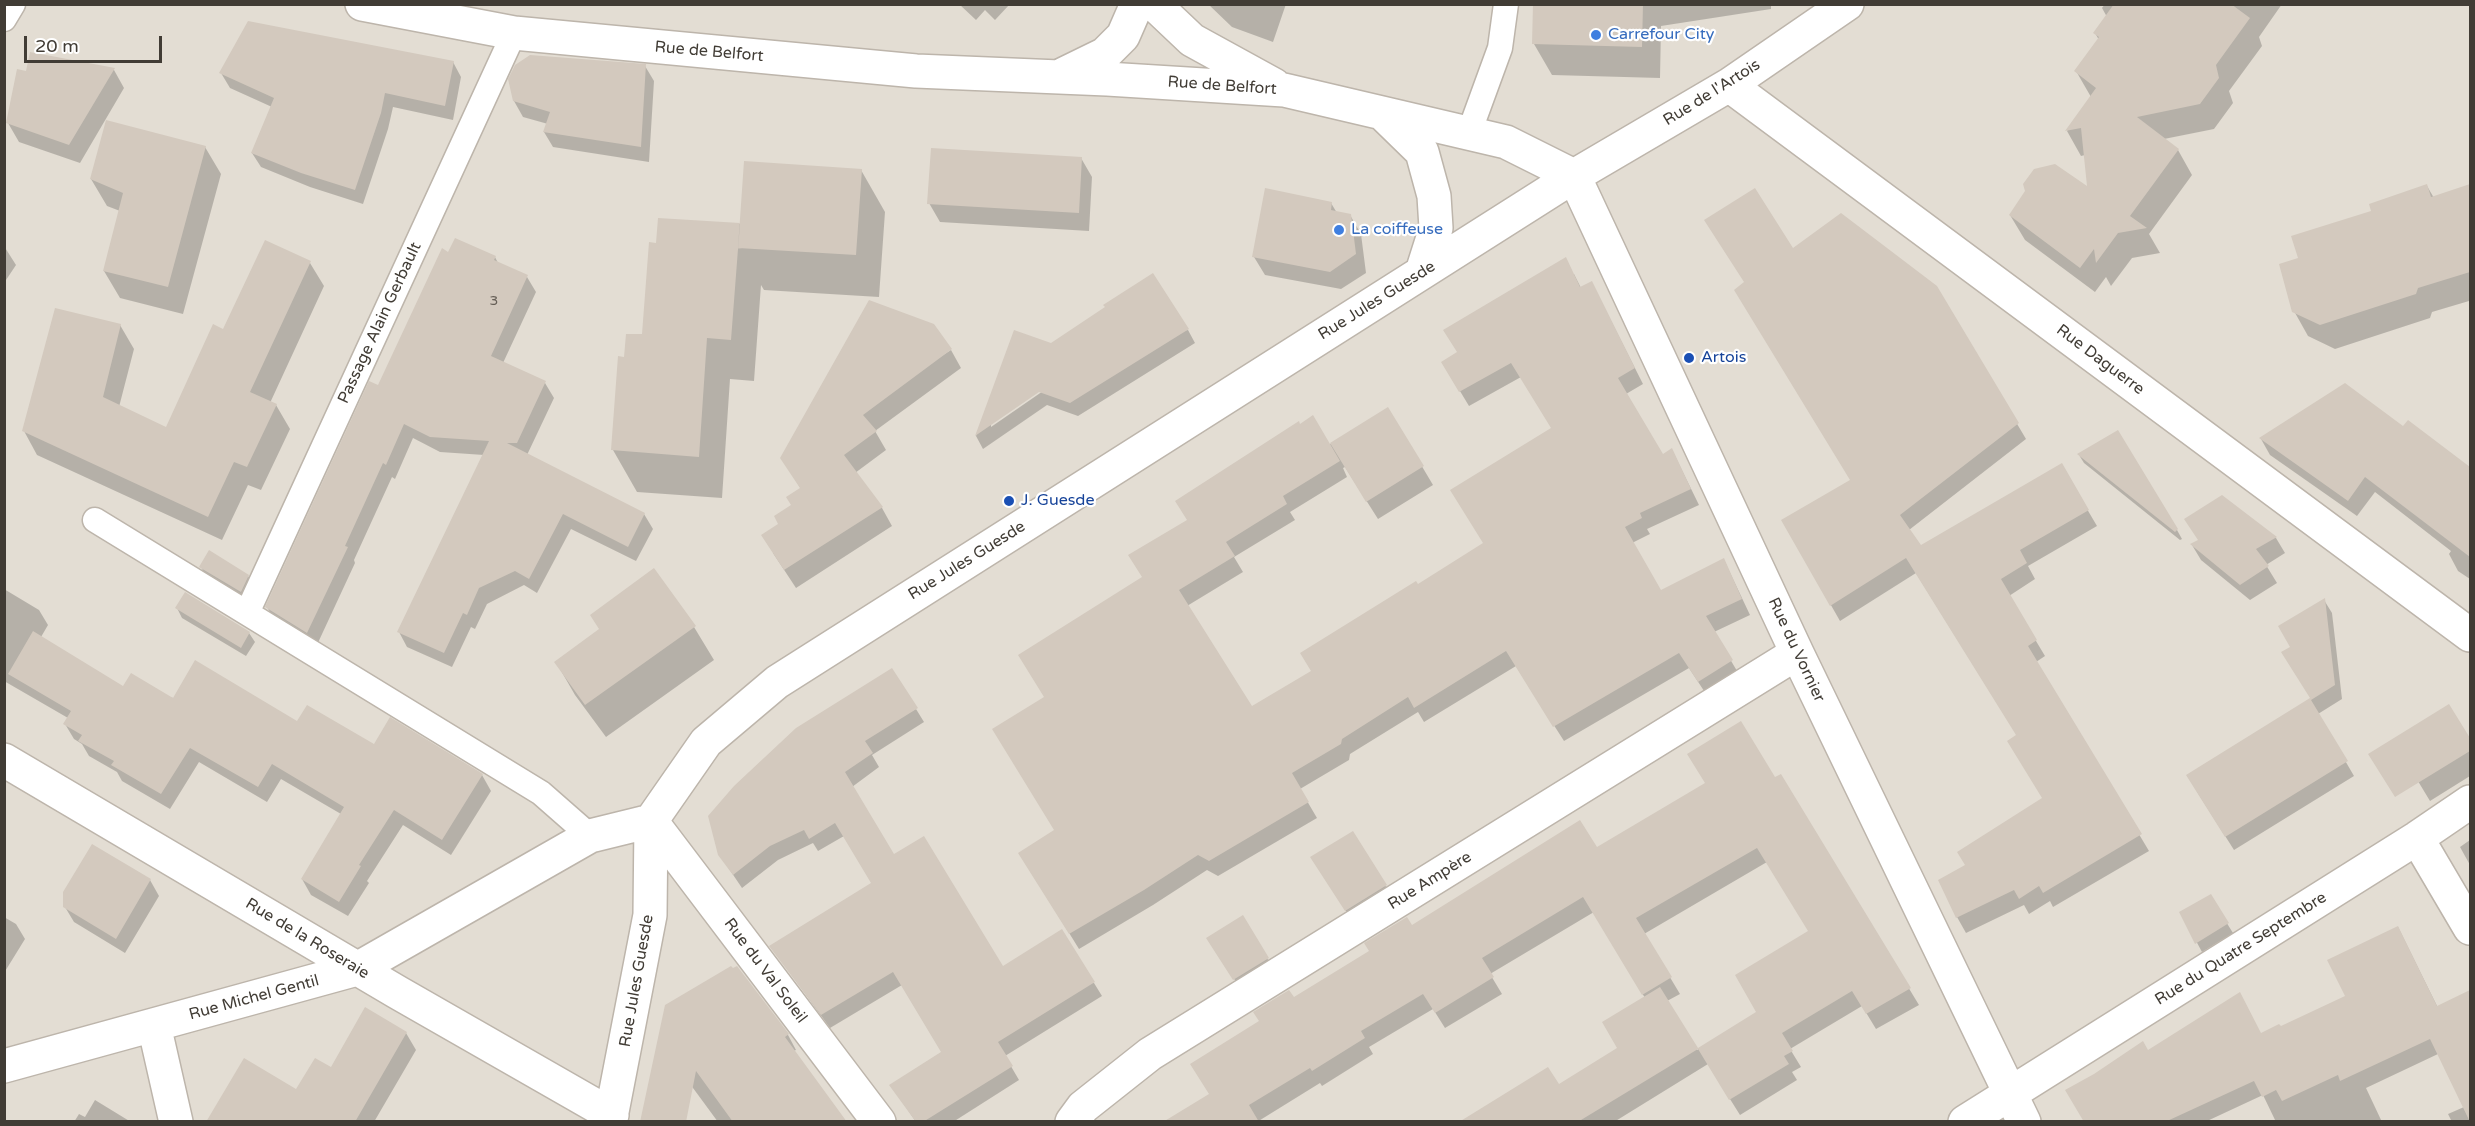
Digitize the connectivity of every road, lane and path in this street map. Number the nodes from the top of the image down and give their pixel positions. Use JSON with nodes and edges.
{"nodes":[{"id":1,"x":13,"y":4,"type":"edge"},
{"id":2,"x":362,"y":4,"type":"edge"},
{"id":3,"x":1137,"y":4,"type":"edge"},
{"id":4,"x":1154,"y":4,"type":"edge"},
{"id":5,"x":1506,"y":4,"type":"edge"},
{"id":6,"x":1847,"y":4,"type":"edge"},
{"id":7,"x":4,"y":19,"type":"edge"},
{"id":8,"x":514,"y":33,"type":"junction"},
{"id":9,"x":1060,"y":76,"type":"junction"},
{"id":10,"x":1728,"y":85,"type":"junction"},
{"id":11,"x":1284,"y":90,"type":"junction"},
{"id":12,"x":1382,"y":113,"type":"junction"},
{"id":13,"x":1469,"y":133,"type":"junction"},
{"id":14,"x":1574,"y":176,"type":"junction"},
{"id":15,"x":1422,"y":272,"type":"junction"},
{"id":16,"x":96,"y":520,"type":"dead end"},
{"id":17,"x":247,"y":613,"type":"junction"},
{"id":18,"x":2470,"y":635,"type":"edge"},
{"id":19,"x":1797,"y":653,"type":"junction"},
{"id":20,"x":4,"y":760,"type":"edge"},
{"id":21,"x":2470,"y":802,"type":"edge"},
{"id":22,"x":651,"y":821,"type":"junction"},
{"id":23,"x":590,"y":836,"type":"junction"},
{"id":24,"x":2417,"y":838,"type":"junction"},
{"id":25,"x":2470,"y":928,"type":"edge"},
{"id":26,"x":357,"y":969,"type":"junction"},
{"id":27,"x":154,"y":1025,"type":"junction"},
{"id":28,"x":4,"y":1066,"type":"edge"},
{"id":29,"x":2017,"y":1108,"type":"edge"},
{"id":30,"x":611,"y":1118,"type":"edge"},
{"id":31,"x":176,"y":1122,"type":"edge"},
{"id":32,"x":879,"y":1122,"type":"edge"},
{"id":33,"x":1072,"y":1122,"type":"edge"},
{"id":34,"x":1965,"y":1122,"type":"edge"}],
"edges":[{"from":1,"to":7,"type":"lane"},
{"from":2,"to":8,"type":"street","name":"Rue de Belfort"},
{"from":3,"to":9,"type":"street","name":"Rue de Belfort"},
{"from":4,"to":11,"type":"street"},
{"from":5,"to":13,"type":"lane"},
{"from":6,"to":10,"type":"street","name":"Rue de l'Artois"},
{"from":8,"to":9,"type":"street","name":"Rue de Belfort"},
{"from":8,"to":17,"type":"lane","name":"Passage Alain Gerbault"},
{"from":9,"to":11,"type":"street","name":"Rue de Belfort"},
{"from":10,"to":14,"type":"street","name":"Rue de l'Artois"},
{"from":10,"to":18,"type":"street","name":"Rue Daguerre"},
{"from":11,"to":12,"type":"street","name":"Rue de Belfort"},
{"from":12,"to":13,"type":"street","name":"Rue de Belfort"},
{"from":12,"to":15,"type":"street"},
{"from":13,"to":14,"type":"street","name":"Rue de Belfort"},
{"from":14,"to":15,"type":"street","name":"Rue Jules Guesde"},
{"from":14,"to":19,"type":"street","name":"Rue du Vornier"},
{"from":15,"to":22,"type":"street","name":"Rue Jules Guesde"},
{"from":16,"to":17,"type":"lane"},
{"from":17,"to":23,"type":"lane"},
{"from":19,"to":29,"type":"street","name":"Rue du Vornier"},
{"from":19,"to":33,"type":"street","name":"Rue Ampère"},
{"from":20,"to":26,"type":"street","name":"Rue de la Roseraie"},
{"from":21,"to":24,"type":"street","name":"Rue du Quatre Septembre"},
{"from":22,"to":23,"type":"street","name":"Rue Michel Gentil"},
{"from":22,"to":30,"type":"street","name":"Rue Jules Guesde"},
{"from":22,"to":32,"type":"street","name":"Rue du Val Soleil"},
{"from":23,"to":26,"type":"street","name":"Rue Michel Gentil"},
{"from":24,"to":25,"type":"street"},
{"from":24,"to":29,"type":"street","name":"Rue du Quatre Septembre"},
{"from":26,"to":27,"type":"street","name":"Rue Michel Gentil"},
{"from":26,"to":30,"type":"street","name":"Rue de la Roseraie"},
{"from":27,"to":28,"type":"street","name":"Rue Michel Gentil"},
{"from":27,"to":31,"type":"street"},
{"from":29,"to":34,"type":"street","name":"Rue du Quatre Septembre"}]}
